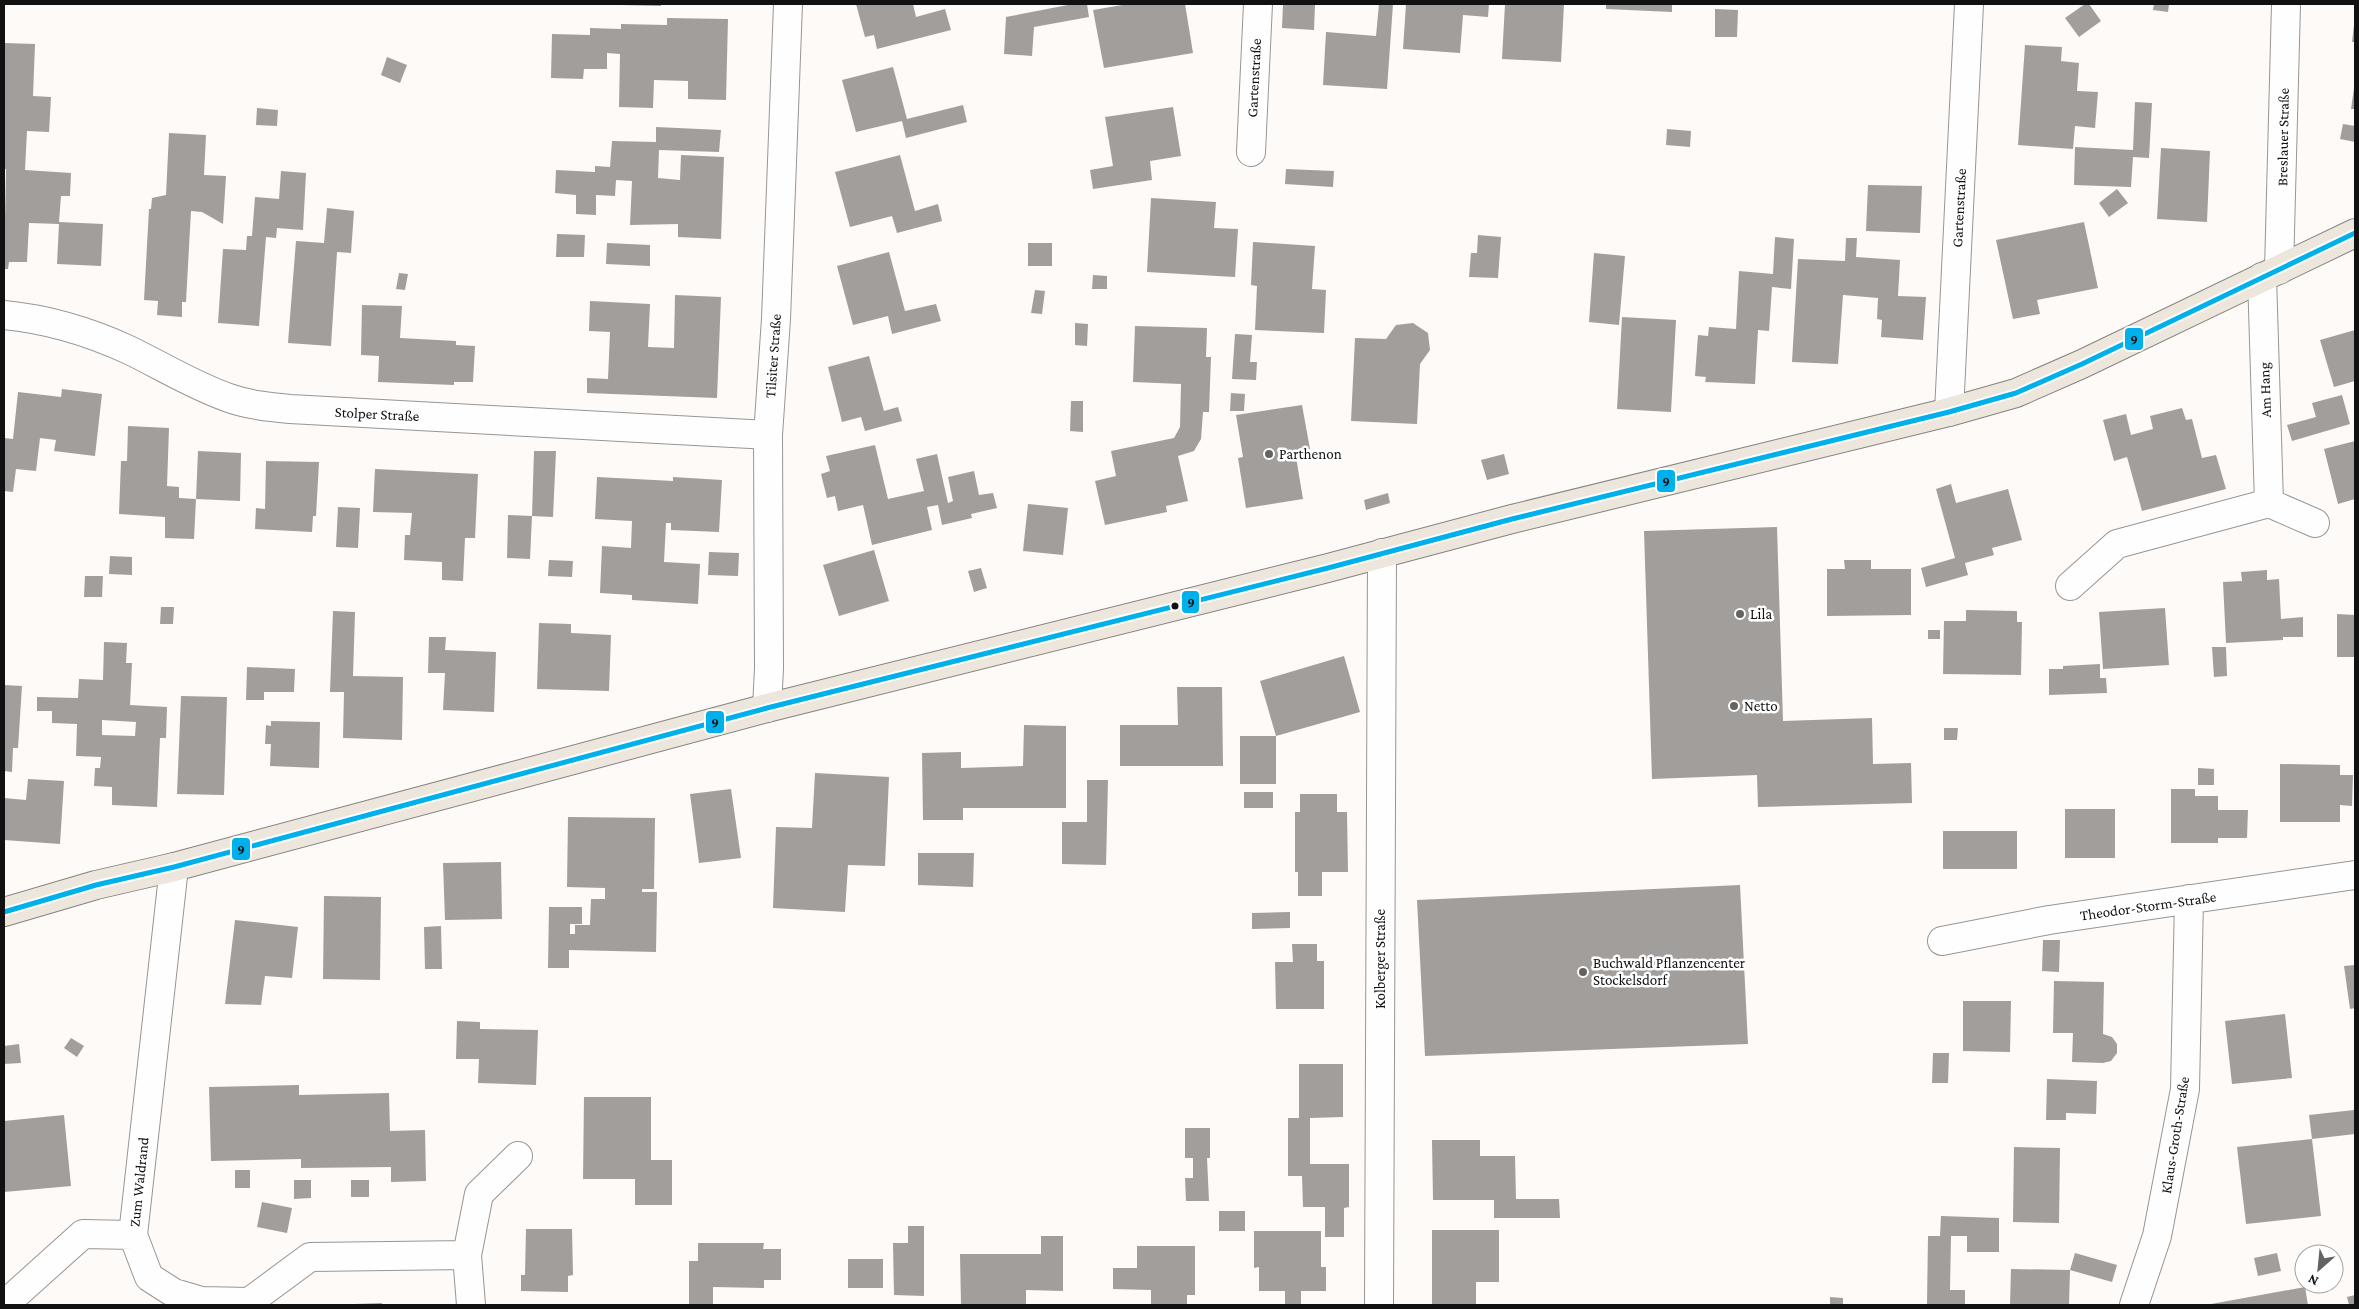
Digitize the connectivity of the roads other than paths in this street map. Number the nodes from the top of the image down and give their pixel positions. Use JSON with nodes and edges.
{"nodes":[{"id":1,"x":788,"y":4,"type":"edge"},
{"id":2,"x":1258,"y":4,"type":"edge"},
{"id":3,"x":1969,"y":4,"type":"edge"},
{"id":4,"x":2286,"y":4,"type":"edge"},
{"id":5,"x":1251,"y":152,"type":"dead end"},
{"id":6,"x":2355,"y":232,"type":"edge"},
{"id":7,"x":2271,"y":274,"type":"junction"},
{"id":8,"x":4,"y":315,"type":"edge"},
{"id":9,"x":1949,"y":412,"type":"junction"},
{"id":10,"x":768,"y":435,"type":"junction"},
{"id":11,"x":2269,"y":503,"type":"junction"},
{"id":12,"x":2315,"y":523,"type":"dead end"},
{"id":13,"x":1382,"y":553,"type":"junction"},
{"id":14,"x":2070,"y":586,"type":"dead end"},
{"id":15,"x":767,"y":708,"type":"junction"},
{"id":16,"x":174,"y":867,"type":"junction"},
{"id":17,"x":2355,"y":876,"type":"edge"},
{"id":18,"x":2189,"y":900,"type":"junction"},
{"id":19,"x":4,"y":912,"type":"edge"},
{"id":20,"x":1942,"y":941,"type":"dead end"},
{"id":21,"x":518,"y":1156,"type":"dead end"},
{"id":22,"x":133,"y":1235,"type":"junction"},
{"id":23,"x":467,"y":1255,"type":"junction"},
{"id":24,"x":251,"y":1304,"type":"edge"},
{"id":25,"x":4,"y":1305,"type":"edge"},
{"id":26,"x":471,"y":1305,"type":"edge"},
{"id":27,"x":1379,"y":1305,"type":"edge"},
{"id":28,"x":2134,"y":1305,"type":"edge"}],
"edges":[{"from":1,"to":10,"type":"street","name":"Tilsiter Straße"},
{"from":2,"to":5,"type":"street","name":"Gartenstraße"},
{"from":3,"to":9,"type":"street","name":"Gartenstraße"},
{"from":4,"to":7,"type":"street","name":"Breslauer Straße"},
{"from":6,"to":7,"type":"main road"},
{"from":7,"to":9,"type":"main road"},
{"from":7,"to":11,"type":"street","name":"Am Hang"},
{"from":8,"to":10,"type":"street","name":"Stolper Straße"},
{"from":9,"to":13,"type":"main road"},
{"from":10,"to":15,"type":"street","name":"Tilsiter Straße"},
{"from":11,"to":12,"type":"street"},
{"from":11,"to":14,"type":"street"},
{"from":13,"to":15,"type":"main road"},
{"from":13,"to":27,"type":"street","name":"Kolberger Straße"},
{"from":15,"to":16,"type":"main road"},
{"from":16,"to":19,"type":"main road"},
{"from":16,"to":22,"type":"street","name":"Zum Waldrand"},
{"from":17,"to":18,"type":"street","name":"Theodor-Storm-Straße"},
{"from":18,"to":20,"type":"street","name":"Theodor-Storm-Straße"},
{"from":18,"to":28,"type":"street","name":"Klaus-Groth-Straße"},
{"from":21,"to":23,"type":"street"},
{"from":22,"to":24,"type":"street","name":"Zum Waldrand"},
{"from":22,"to":25,"type":"street"},
{"from":23,"to":24,"type":"street","name":"Zum Waldrand"},
{"from":23,"to":26,"type":"street"}]}
